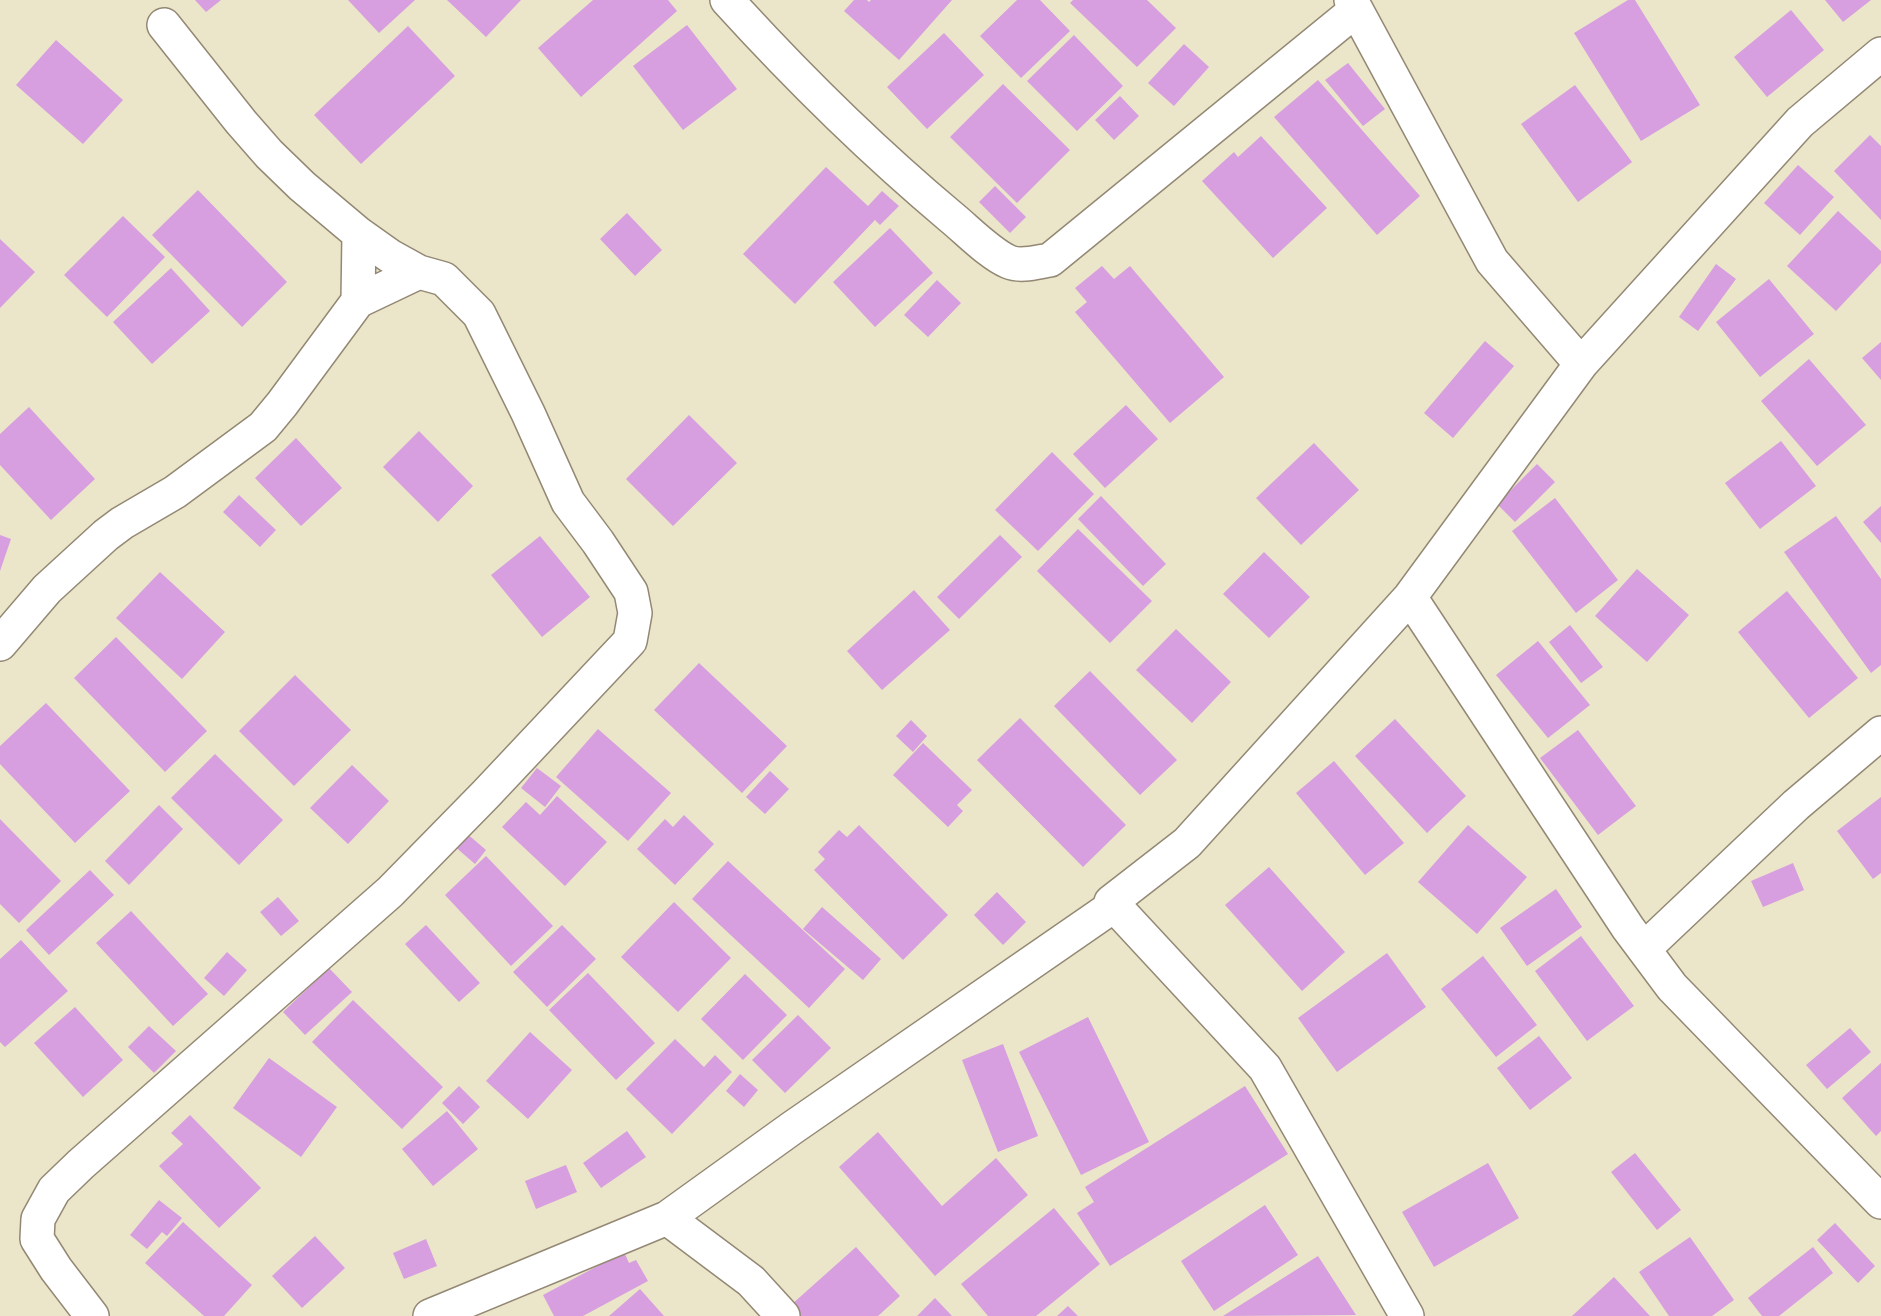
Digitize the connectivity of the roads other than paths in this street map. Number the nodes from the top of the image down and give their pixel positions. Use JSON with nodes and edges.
{"nodes":[{"id":1,"x":727,"y":0,"type":"edge"},
{"id":2,"x":1353,"y":5,"type":"edge"},
{"id":3,"x":164,"y":25,"type":"dead end"},
{"id":4,"x":1881,"y":54,"type":"edge"},
{"id":5,"x":359,"y":234,"type":"junction"},
{"id":6,"x":419,"y":272,"type":"junction"},
{"id":7,"x":358,"y":301,"type":"junction"},
{"id":8,"x":1581,"y":364,"type":"junction"},
{"id":9,"x":1410,"y":597,"type":"junction"},
{"id":10,"x":0,"y":644,"type":"edge"},
{"id":11,"x":1881,"y":733,"type":"edge"},
{"id":12,"x":1111,"y":902,"type":"junction"},
{"id":13,"x":1644,"y":949,"type":"junction"},
{"id":14,"x":1881,"y":1202,"type":"edge"},
{"id":15,"x":667,"y":1218,"type":"junction"},
{"id":16,"x":92,"y":1316,"type":"edge"},
{"id":17,"x":430,"y":1316,"type":"edge"},
{"id":18,"x":783,"y":1316,"type":"edge"},
{"id":19,"x":1407,"y":1316,"type":"edge"}],
"edges":[{"from":1,"to":2,"type":"street"},
{"from":2,"to":8,"type":"street"},
{"from":3,"to":5,"type":"street"},
{"from":4,"to":8,"type":"street"},
{"from":5,"to":6,"type":"street"},
{"from":5,"to":7,"type":"street"},
{"from":6,"to":7,"type":"street"},
{"from":6,"to":16,"type":"street"},
{"from":7,"to":10,"type":"street"},
{"from":8,"to":9,"type":"street"},
{"from":9,"to":12,"type":"street"},
{"from":9,"to":13,"type":"street"},
{"from":11,"to":13,"type":"street"},
{"from":12,"to":15,"type":"street"},
{"from":12,"to":19,"type":"street"},
{"from":13,"to":14,"type":"street"},
{"from":15,"to":17,"type":"street"},
{"from":15,"to":18,"type":"street"}]}
